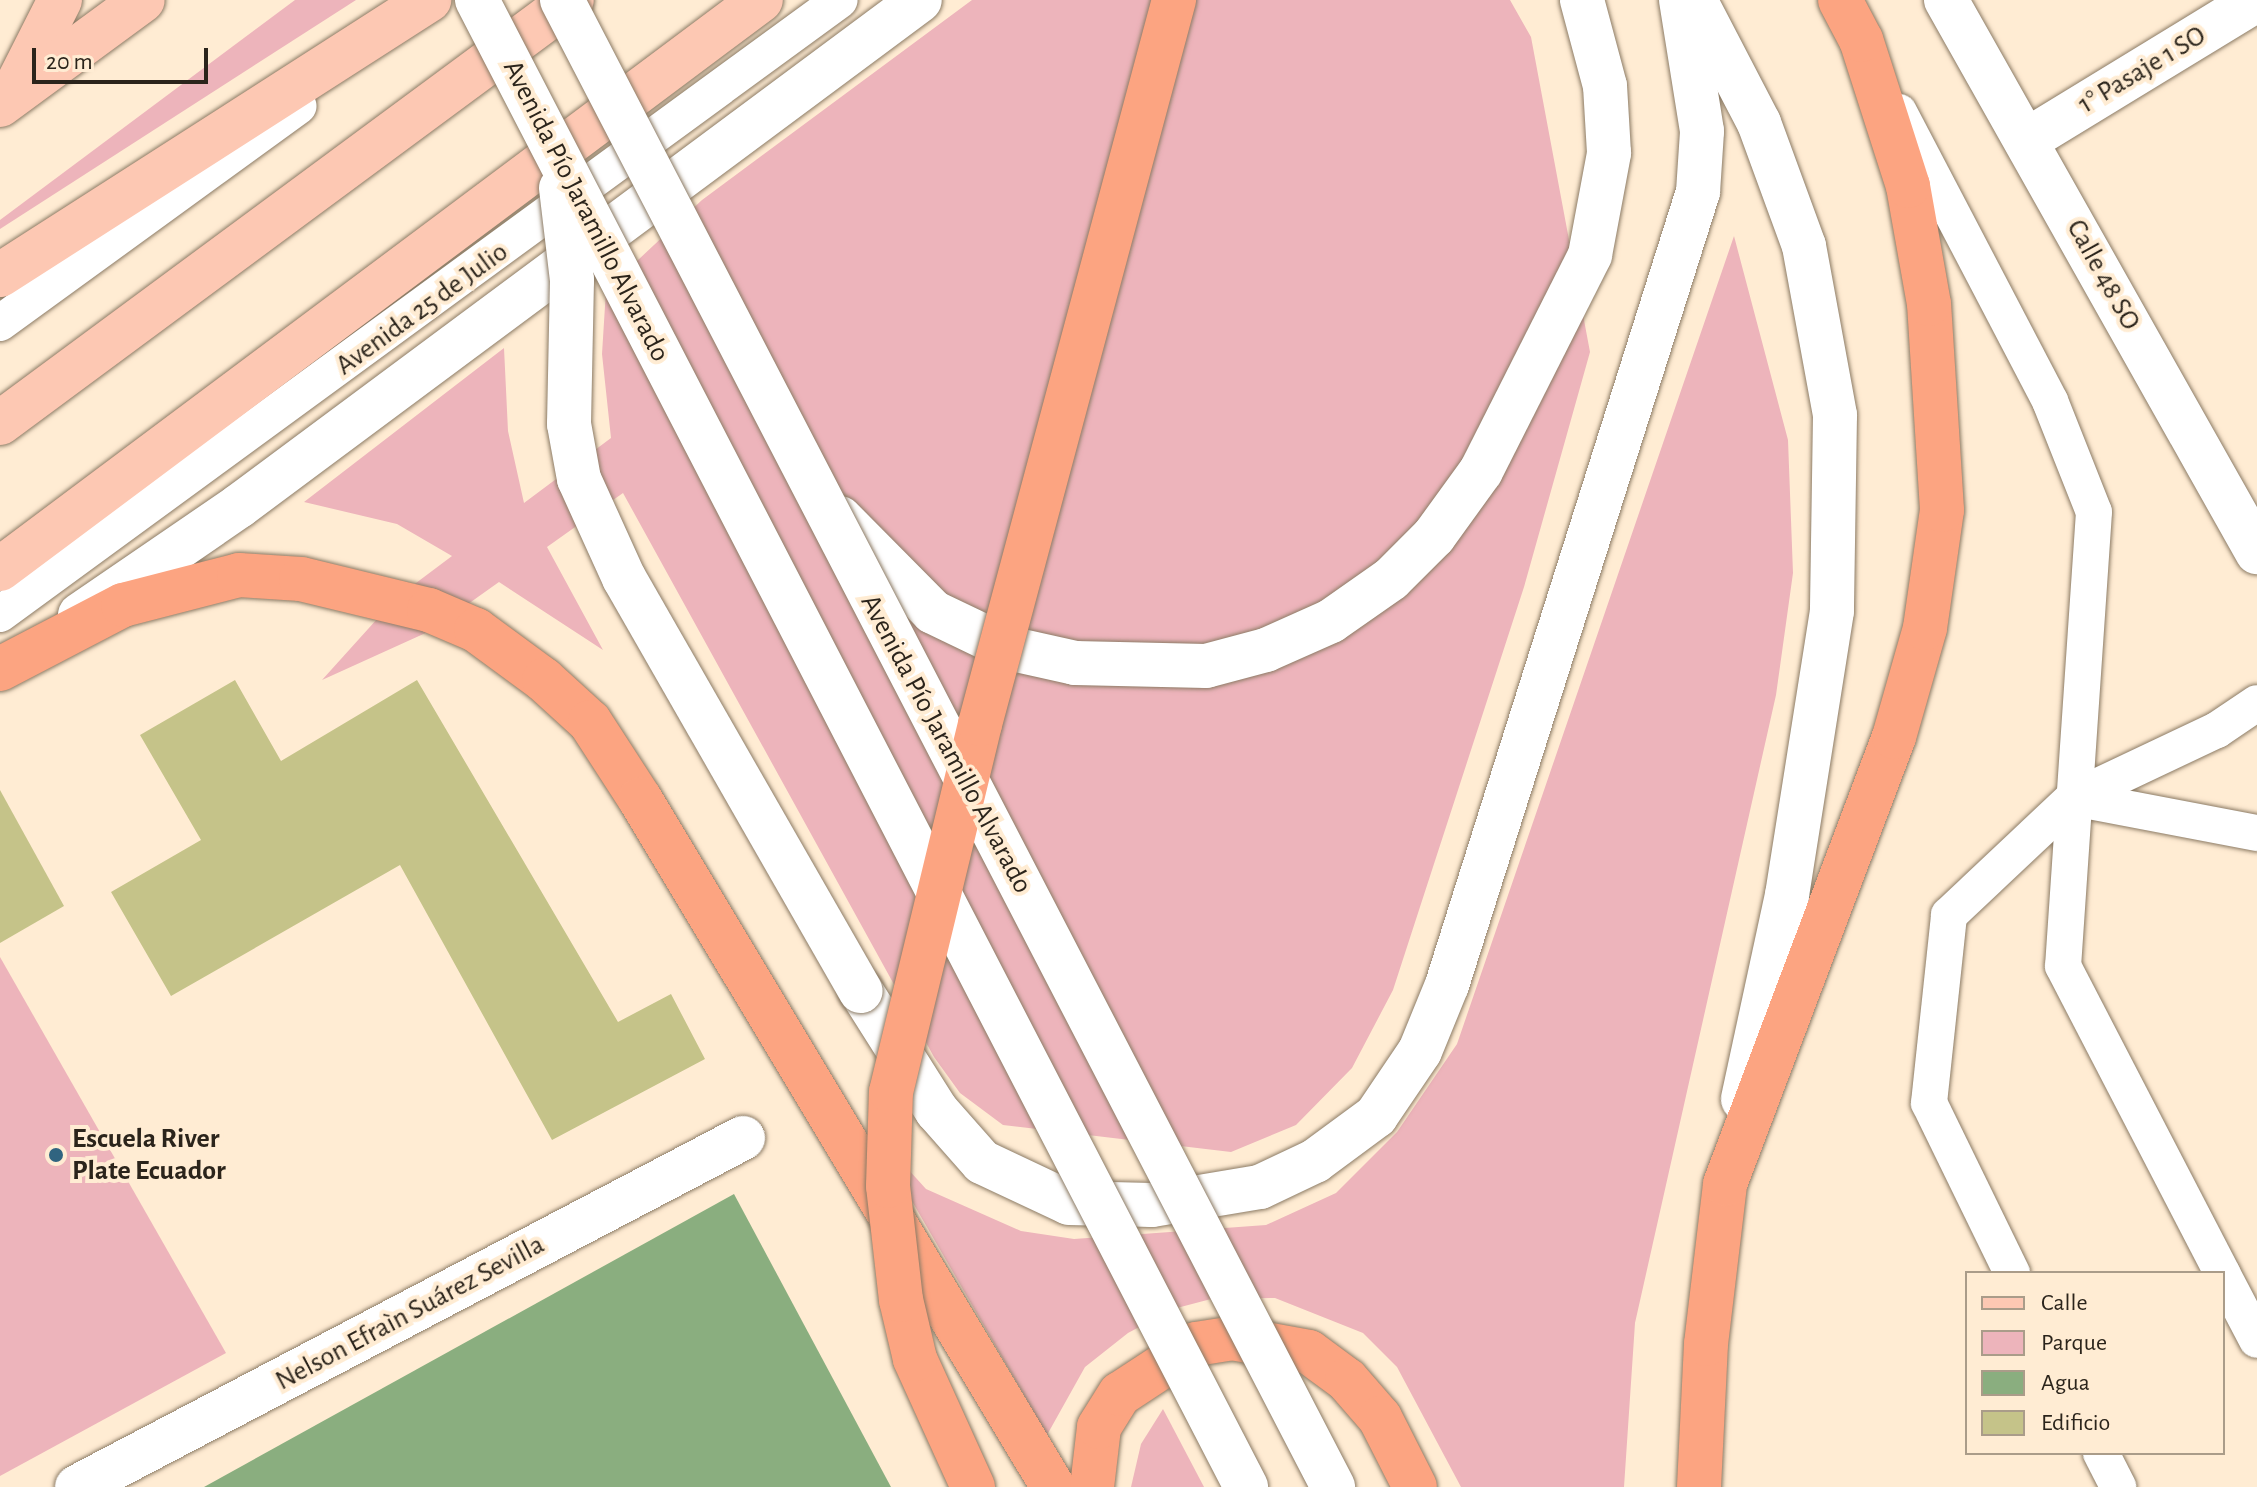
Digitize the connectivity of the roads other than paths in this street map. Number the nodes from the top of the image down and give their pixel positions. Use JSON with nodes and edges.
{"nodes":[{"id":1,"x":60,"y":0,"type":"edge"},
{"id":2,"x":143,"y":0,"type":"edge"},
{"id":3,"x":429,"y":0,"type":"edge"},
{"id":4,"x":446,"y":0,"type":"edge"},
{"id":5,"x":477,"y":0,"type":"edge"},
{"id":6,"x":562,"y":0,"type":"edge"},
{"id":7,"x":572,"y":0,"type":"edge"},
{"id":8,"x":761,"y":0,"type":"edge"},
{"id":9,"x":840,"y":0,"type":"edge"},
{"id":10,"x":920,"y":0,"type":"edge"},
{"id":11,"x":1174,"y":0,"type":"edge"},
{"id":12,"x":1582,"y":0,"type":"edge"},
{"id":13,"x":1681,"y":0,"type":"edge"},
{"id":14,"x":1695,"y":0,"type":"edge"},
{"id":15,"x":1840,"y":0,"type":"edge"},
{"id":16,"x":1946,"y":0,"type":"edge"},
{"id":17,"x":2256,"y":0,"type":"edge"},
{"id":18,"x":1861,"y":40,"type":"junction"},
{"id":19,"x":6,"y":101,"type":"edge"},
{"id":20,"x":547,"y":135,"type":"junction"},
{"id":21,"x":2027,"y":140,"type":"junction"},
{"id":22,"x":0,"y":275,"type":"edge"},
{"id":23,"x":0,"y":323,"type":"edge"},
{"id":24,"x":0,"y":423,"type":"edge"},
{"id":25,"x":812,"y":487,"type":"junction"},
{"id":26,"x":2257,"y":552,"type":"edge"},
{"id":27,"x":0,"y":569,"type":"edge"},
{"id":28,"x":0,"y":614,"type":"edge"},
{"id":29,"x":14,"y":659,"type":"edge"},
{"id":30,"x":2257,"y":703,"type":"edge"},
{"id":31,"x":2073,"y":798,"type":"junction"},
{"id":32,"x":2257,"y":833,"type":"edge"},
{"id":33,"x":743,"y":1138,"type":"dead end"},
{"id":34,"x":1725,"y":1184,"type":"junction"},
{"id":35,"x":2011,"y":1271,"type":"edge"},
{"id":36,"x":2221,"y":1271,"type":"edge"},
{"id":37,"x":2225,"y":1278,"type":"edge"},
{"id":38,"x":2257,"y":1340,"type":"edge"},
{"id":39,"x":2102,"y":1455,"type":"edge"},
{"id":40,"x":77,"y":1487,"type":"edge"},
{"id":41,"x":973,"y":1487,"type":"edge"},
{"id":42,"x":1053,"y":1487,"type":"edge"},
{"id":43,"x":1092,"y":1487,"type":"edge"},
{"id":44,"x":1246,"y":1487,"type":"edge"},
{"id":45,"x":1333,"y":1487,"type":"edge"},
{"id":46,"x":1415,"y":1487,"type":"edge"},
{"id":47,"x":1699,"y":1487,"type":"edge"},
{"id":48,"x":2118,"y":1487,"type":"edge"}],
"edges":[{"from":1,"to":19,"type":"main road"},
{"from":2,"to":19,"type":"main road"},
{"from":3,"to":22,"type":"main road"},
{"from":4,"to":23,"type":"lane"},
{"from":5,"to":20,"type":"main road","name":"Avenida Pío Jaramillo Alvarado","bridge":true},
{"from":6,"to":25,"type":"main road","name":"Avenida Pío Jaramillo Alvarado","bridge":true},
{"from":7,"to":24,"type":"main road"},
{"from":8,"to":27,"type":"main road","name":"Avenida 25 de Julio"},
{"from":9,"to":28,"type":"lane","name":"Avenida 25 de Julio"},
{"from":10,"to":29,"type":"main road"},
{"from":11,"to":41,"type":"highway","bridge":true},
{"from":12,"to":25,"type":"main road","bridge":true},
{"from":13,"to":20,"type":"main road","bridge":true},
{"from":14,"to":34,"type":"main road"},
{"from":15,"to":18,"type":"highway"},
{"from":16,"to":21,"type":"main road","name":"Calle 48 SO"},
{"from":17,"to":21,"type":"main road","name":"1° Pasaje 1 SO"},
{"from":18,"to":31,"type":"lane"},
{"from":18,"to":34,"type":"highway"},
{"from":20,"to":44,"type":"main road","name":"Avenida Pío Jaramillo Alvarado","bridge":true},
{"from":21,"to":26,"type":"main road","name":"Calle 48 SO"},
{"from":25,"to":45,"type":"main road","name":"Avenida Pío Jaramillo Alvarado","bridge":true},
{"from":29,"to":42,"type":"highway"},
{"from":30,"to":31,"type":"lane"},
{"from":31,"to":32,"type":"lane"},
{"from":31,"to":35,"type":"lane"},
{"from":31,"to":36,"type":"lane"},
{"from":33,"to":40,"type":"main road","name":"Nelson Efraìn Suárez Sevilla"},
{"from":34,"to":47,"type":"highway"},
{"from":37,"to":38,"type":"lane"},
{"from":39,"to":48,"type":"lane"},
{"from":43,"to":46,"type":"highway"}]}
